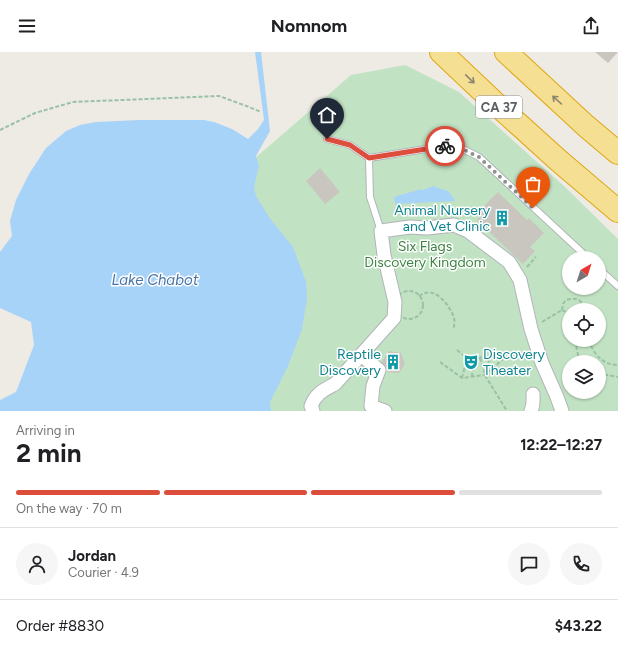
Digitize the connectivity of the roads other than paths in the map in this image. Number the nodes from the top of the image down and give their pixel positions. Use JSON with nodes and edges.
{"nodes":[{"id":1,"x":441,"y":52,"type":"edge"},
{"id":2,"x":506,"y":52,"type":"edge"},
{"id":3,"x":586,"y":126,"type":"junction"},
{"id":4,"x":327,"y":139,"type":"dead end"},
{"id":5,"x":618,"y":150,"type":"edge"},
{"id":6,"x":618,"y":153,"type":"edge"},
{"id":7,"x":369,"y":158,"type":"junction"},
{"id":8,"x":558,"y":160,"type":"junction"},
{"id":9,"x":618,"y":211,"type":"edge"},
{"id":10,"x":618,"y":223,"type":"edge"},
{"id":11,"x":381,"y":231,"type":"junction"},
{"id":12,"x":580,"y":251,"type":"edge"},
{"id":13,"x":606,"y":275,"type":"edge"},
{"id":14,"x":618,"y":286,"type":"edge"},
{"id":15,"x":361,"y":355,"type":"junction"},
{"id":16,"x":533,"y":394,"type":"dead end"},
{"id":17,"x":313,"y":411,"type":"edge"},
{"id":18,"x":385,"y":411,"type":"edge"},
{"id":19,"x":531,"y":411,"type":"edge"},
{"id":20,"x":562,"y":411,"type":"edge"}],
"edges":[{"from":1,"to":8,"type":"highway","number":"CA 37","one_way":true},
{"from":3,"to":2,"type":"highway","number":"CA 37","one_way":true},
{"from":3,"to":5,"type":"highway"},
{"from":3,"to":6,"type":"highway","number":"CA 37"},
{"from":4,"to":7,"type":"lane"},
{"from":7,"to":11,"type":"lane"},
{"from":7,"to":12,"type":"lane"},
{"from":8,"to":9,"type":"highway","number":"CA 37"},
{"from":8,"to":10,"type":"highway"},
{"from":11,"to":15,"type":"street"},
{"from":11,"to":20,"type":"street"},
{"from":13,"to":14,"type":"lane"},
{"from":15,"to":17,"type":"street"},
{"from":15,"to":18,"type":"street"},
{"from":16,"to":19,"type":"street"}]}
